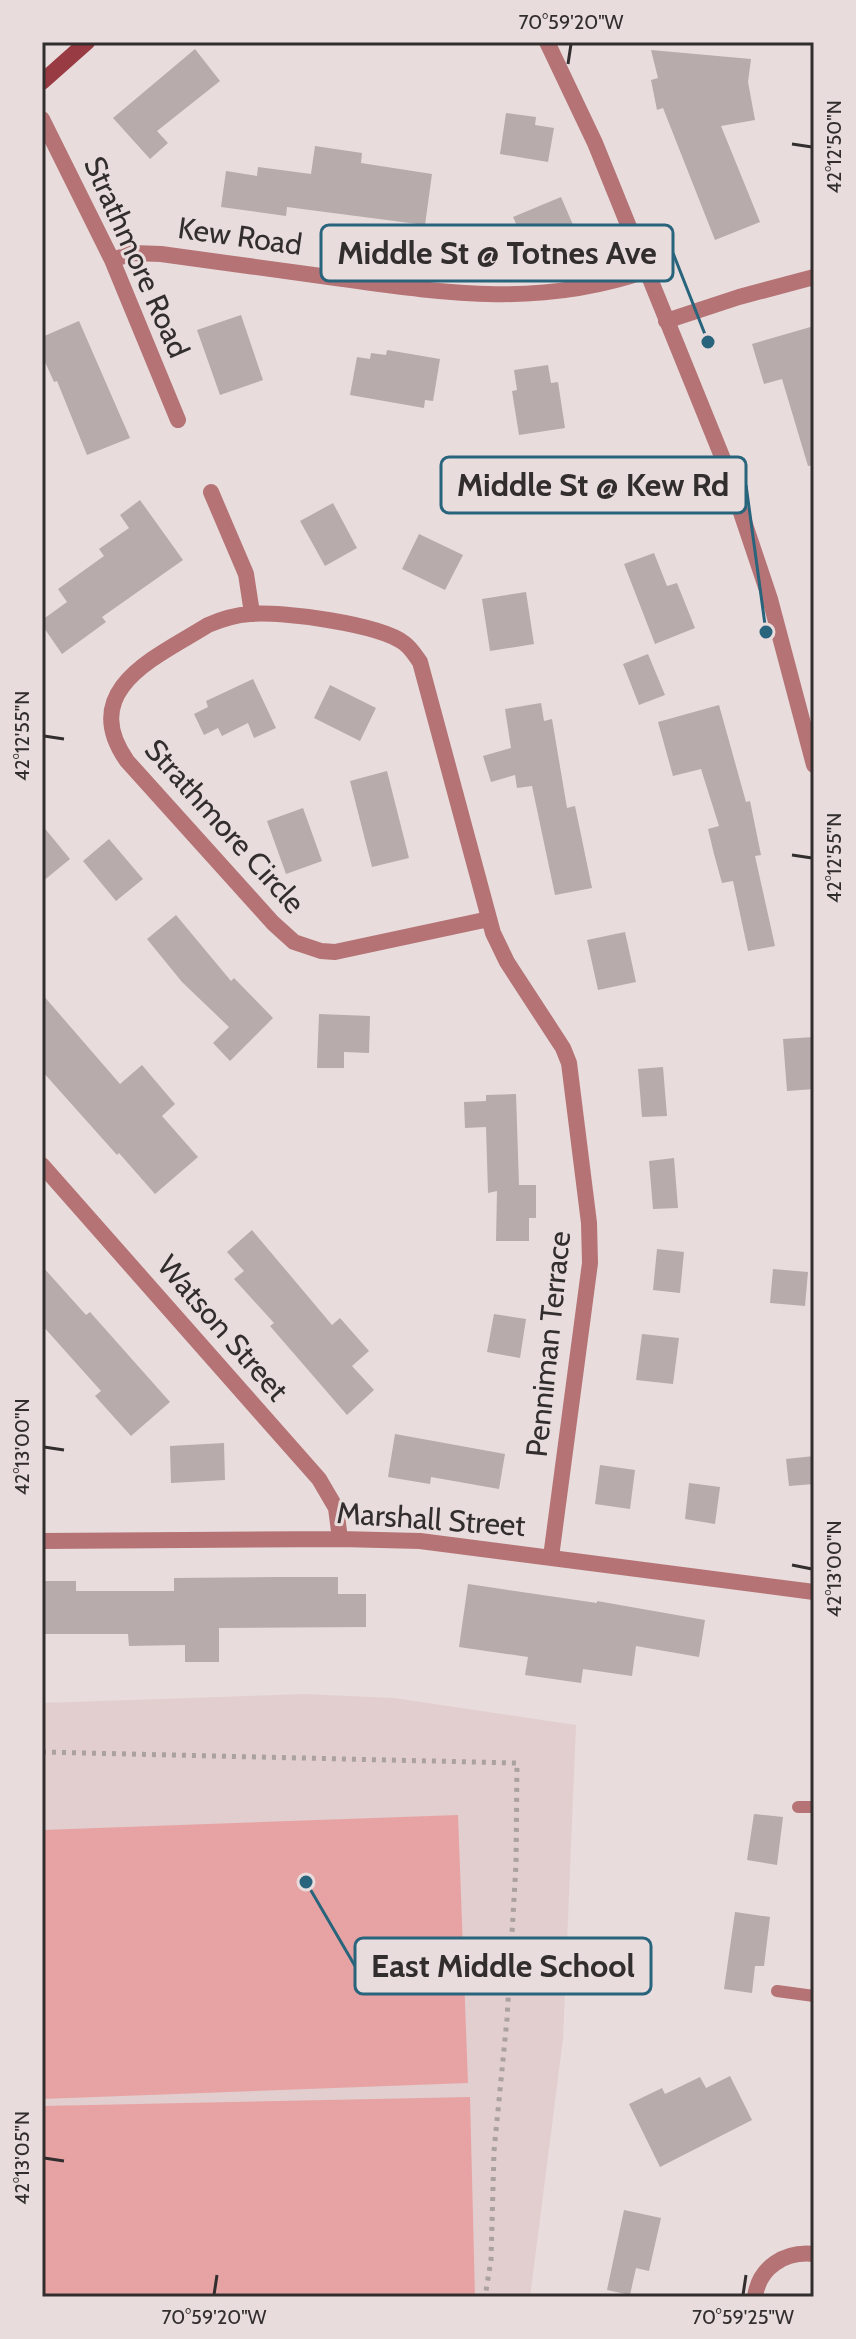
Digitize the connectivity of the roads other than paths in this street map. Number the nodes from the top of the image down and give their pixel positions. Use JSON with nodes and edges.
{"nodes":[{"id":1,"x":87,"y":42,"type":"edge"},
{"id":2,"x":547,"y":42,"type":"edge"},
{"id":3,"x":42,"y":82,"type":"edge"},
{"id":4,"x":42,"y":119,"type":"edge"},
{"id":5,"x":112,"y":260,"type":"junction"},
{"id":6,"x":646,"y":271,"type":"junction"},
{"id":7,"x":814,"y":277,"type":"edge"},
{"id":8,"x":666,"y":321,"type":"junction"},
{"id":9,"x":178,"y":420,"type":"dead end"},
{"id":10,"x":211,"y":492,"type":"dead end"},
{"id":11,"x":252,"y":613,"type":"junction"},
{"id":12,"x":814,"y":765,"type":"edge"},
{"id":13,"x":489,"y":919,"type":"junction"},
{"id":14,"x":42,"y":1165,"type":"edge"},
{"id":15,"x":340,"y":1539,"type":"junction"},
{"id":16,"x":42,"y":1541,"type":"edge"},
{"id":17,"x":551,"y":1557,"type":"junction"},
{"id":18,"x":814,"y":1592,"type":"edge"},
{"id":19,"x":798,"y":1807,"type":"dead end"},
{"id":20,"x":814,"y":1807,"type":"edge"},
{"id":21,"x":777,"y":1991,"type":"dead end"},
{"id":22,"x":814,"y":1996,"type":"edge"},
{"id":23,"x":814,"y":2254,"type":"edge"},
{"id":24,"x":755,"y":2297,"type":"edge"}],
"edges":[{"from":1,"to":3,"type":"main road"},
{"from":2,"to":6,"type":"street"},
{"from":4,"to":5,"type":"street","name":"Strathmore Road"},
{"from":5,"to":6,"type":"street","name":"Kew Road"},
{"from":5,"to":9,"type":"street","name":"Strathmore Road"},
{"from":6,"to":8,"type":"street"},
{"from":7,"to":8,"type":"street"},
{"from":8,"to":12,"type":"street"},
{"from":10,"to":11,"type":"street"},
{"from":11,"to":13,"type":"street","name":"Strathmore Circle"},
{"from":11,"to":13,"type":"street","name":"Strathmore Circle"},
{"from":13,"to":17,"type":"street","name":"Penniman Terrace"},
{"from":14,"to":15,"type":"street","name":"Watson Street"},
{"from":15,"to":16,"type":"street","name":"Marshall Street"},
{"from":15,"to":17,"type":"street","name":"Marshall Street"},
{"from":17,"to":18,"type":"street","name":"Marshall Street"},
{"from":19,"to":20,"type":"lane"},
{"from":21,"to":22,"type":"lane"},
{"from":23,"to":24,"type":"street"}]}
